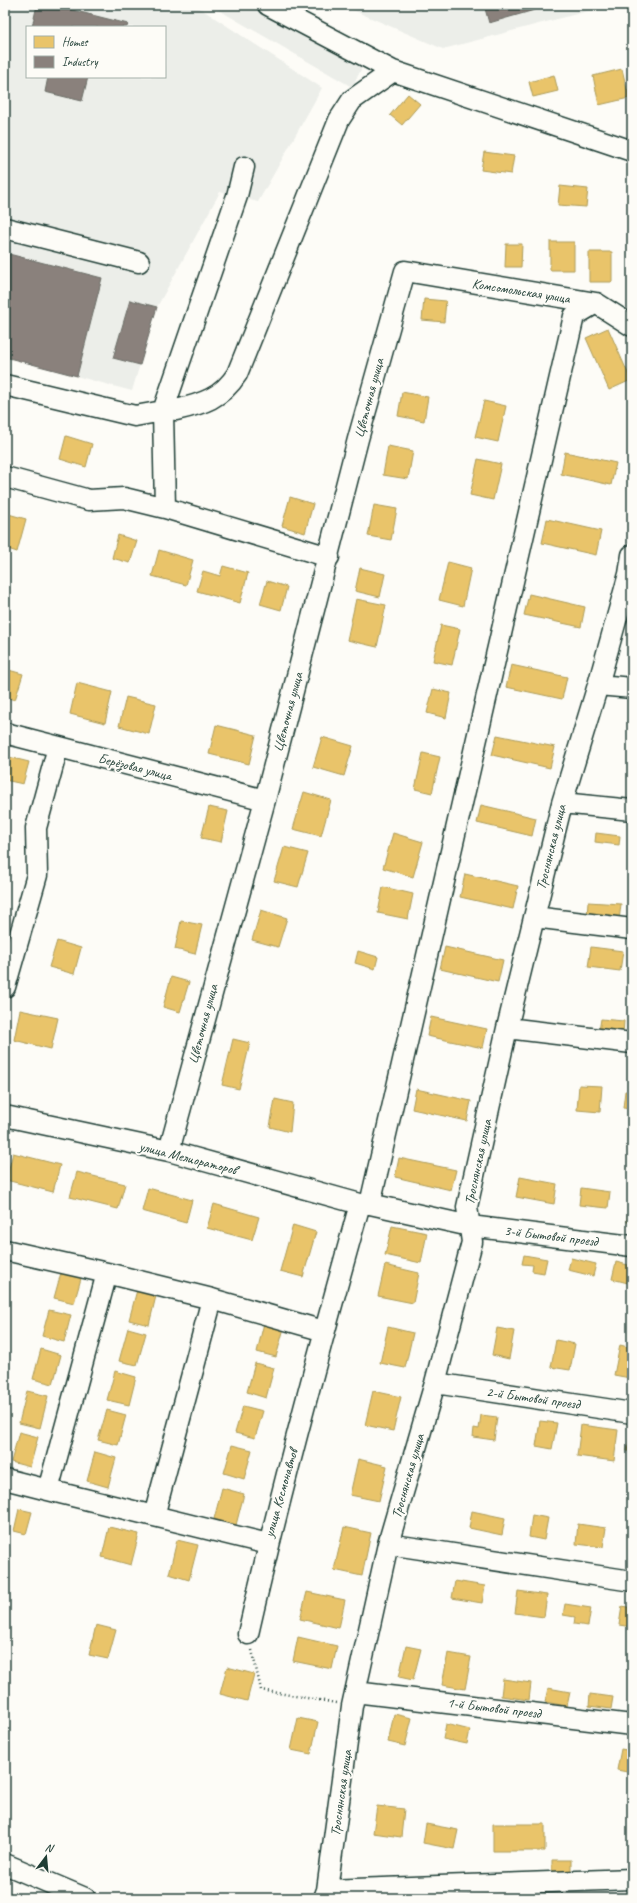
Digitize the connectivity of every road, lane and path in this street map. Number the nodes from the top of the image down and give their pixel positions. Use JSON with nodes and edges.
{"nodes":[{"id":1,"x":268,"y":5,"type":"edge"},
{"id":2,"x":393,"y":71,"type":"junction"},
{"id":3,"x":632,"y":151,"type":"edge"},
{"id":4,"x":244,"y":167,"type":"dead end"},
{"id":5,"x":5,"y":228,"type":"edge"},
{"id":6,"x":139,"y":262,"type":"dead end"},
{"id":7,"x":405,"y":272,"type":"joint"},
{"id":8,"x":596,"y":303,"type":"junction"},
{"id":9,"x":632,"y":326,"type":"edge"},
{"id":10,"x":5,"y":385,"type":"edge"},
{"id":11,"x":169,"y":411,"type":"junction"},
{"id":12,"x":5,"y":477,"type":"edge"},
{"id":13,"x":165,"y":508,"type":"junction"},
{"id":14,"x":329,"y":557,"type":"junction"},
{"id":15,"x":631,"y":568,"type":"edge"},
{"id":16,"x":598,"y":685,"type":"junction"},
{"id":17,"x":632,"y":688,"type":"edge"},
{"id":18,"x":5,"y":733,"type":"edge"},
{"id":19,"x":58,"y":747,"type":"junction"},
{"id":20,"x":265,"y":800,"type":"junction"},
{"id":21,"x":562,"y":803,"type":"junction"},
{"id":22,"x":632,"y":810,"type":"edge"},
{"id":23,"x":534,"y":917,"type":"junction"},
{"id":24,"x":632,"y":929,"type":"edge"},
{"id":25,"x":5,"y":987,"type":"edge"},
{"id":26,"x":507,"y":1028,"type":"junction"},
{"id":27,"x":632,"y":1043,"type":"edge"},
{"id":28,"x":5,"y":1116,"type":"edge"},
{"id":29,"x":169,"y":1151,"type":"junction"},
{"id":30,"x":365,"y":1204,"type":"junction"},
{"id":31,"x":470,"y":1226,"type":"junction"},
{"id":32,"x":632,"y":1246,"type":"edge"},
{"id":33,"x":5,"y":1252,"type":"edge"},
{"id":34,"x":107,"y":1273,"type":"junction"},
{"id":35,"x":212,"y":1299,"type":"junction"},
{"id":36,"x":324,"y":1331,"type":"junction"},
{"id":37,"x":435,"y":1383,"type":"junction"},
{"id":38,"x":632,"y":1413,"type":"edge"},
{"id":39,"x":5,"y":1479,"type":"edge"},
{"id":40,"x":48,"y":1490,"type":"junction"},
{"id":41,"x":154,"y":1516,"type":"junction"},
{"id":42,"x":268,"y":1544,"type":"junction"},
{"id":43,"x":388,"y":1544,"type":"junction"},
{"id":44,"x":632,"y":1580,"type":"edge"},
{"id":45,"x":248,"y":1634,"type":"joint"},
{"id":46,"x":354,"y":1699,"type":"junction"},
{"id":47,"x":632,"y":1725,"type":"edge"},
{"id":48,"x":5,"y":1864,"type":"edge"},
{"id":49,"x":632,"y":1879,"type":"edge"},
{"id":50,"x":325,"y":1894,"type":"edge"},
{"id":51,"x":85,"y":1898,"type":"edge"}],
"edges":[{"from":1,"to":2,"type":"street"},
{"from":2,"to":3,"type":"street"},
{"from":2,"to":11,"type":"street"},
{"from":4,"to":11,"type":"street"},
{"from":5,"to":6,"type":"street"},
{"from":7,"to":8,"type":"street","name":"Комсомольская улица"},
{"from":7,"to":14,"type":"street","name":"Цветочная улица"},
{"from":8,"to":9,"type":"street","name":"Комсомольская улица"},
{"from":8,"to":30,"type":"street","name":"улица Космонавтов"},
{"from":10,"to":11,"type":"street"},
{"from":11,"to":13,"type":"street"},
{"from":12,"to":13,"type":"street"},
{"from":13,"to":14,"type":"street"},
{"from":14,"to":20,"type":"street","name":"Цветочная улица"},
{"from":15,"to":16,"type":"street","name":"Троснянская улица"},
{"from":16,"to":17,"type":"street"},
{"from":16,"to":21,"type":"street","name":"Троснянская улица"},
{"from":18,"to":19,"type":"street","name":"Берёзовая улица"},
{"from":19,"to":20,"type":"street","name":"Берёзовая улица"},
{"from":19,"to":25,"type":"street"},
{"from":20,"to":29,"type":"street","name":"Цветочная улица"},
{"from":21,"to":22,"type":"street"},
{"from":21,"to":23,"type":"street","name":"Троснянская улица"},
{"from":23,"to":24,"type":"street"},
{"from":23,"to":26,"type":"street","name":"Троснянская улица"},
{"from":26,"to":27,"type":"street"},
{"from":26,"to":31,"type":"street","name":"Троснянская улица"},
{"from":28,"to":29,"type":"street","name":"улица Мелиораторов"},
{"from":29,"to":30,"type":"street","name":"улица Мелиораторов"},
{"from":30,"to":31,"type":"street","name":"улица Мелиораторов"},
{"from":30,"to":36,"type":"street","name":"улица Космонавтов"},
{"from":31,"to":32,"type":"street","name":"3-й Бытовой проезд"},
{"from":31,"to":37,"type":"street","name":"Троснянская улица"},
{"from":33,"to":34,"type":"street"},
{"from":34,"to":35,"type":"street"},
{"from":34,"to":40,"type":"street"},
{"from":35,"to":36,"type":"street"},
{"from":35,"to":41,"type":"street"},
{"from":36,"to":42,"type":"street","name":"улица Космонавтов"},
{"from":37,"to":38,"type":"street","name":"2-й Бытовой проезд"},
{"from":37,"to":43,"type":"street","name":"Троснянская улица"},
{"from":39,"to":40,"type":"street","name":"улица Космонавтов"},
{"from":40,"to":41,"type":"street","name":"улица Космонавтов"},
{"from":41,"to":42,"type":"street","name":"улица Космонавтов"},
{"from":42,"to":45,"type":"street"},
{"from":43,"to":44,"type":"street"},
{"from":43,"to":46,"type":"street","name":"Троснянская улица"},
{"from":45,"to":46,"type":"path"},
{"from":46,"to":47,"type":"street","name":"1-й Бытовой проезд"},
{"from":46,"to":50,"type":"street","name":"Троснянская улица"},
{"from":48,"to":51,"type":"street"},
{"from":49,"to":50,"type":"street"}]}
